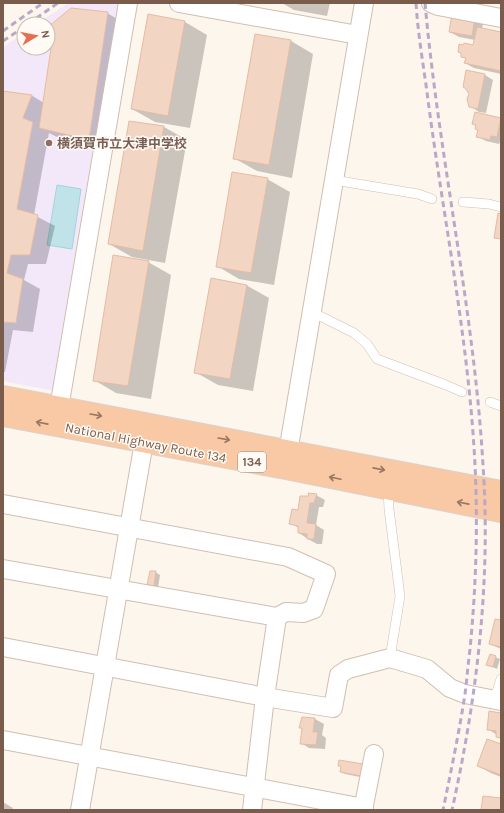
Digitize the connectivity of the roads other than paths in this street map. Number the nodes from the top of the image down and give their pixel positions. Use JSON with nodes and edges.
{"nodes":[{"id":1,"x":128,"y":3,"type":"edge"},
{"id":2,"x":179,"y":3,"type":"edge"},
{"id":3,"x":364,"y":3,"type":"edge"},
{"id":4,"x":435,"y":4,"type":"edge"},
{"id":5,"x":501,"y":18,"type":"edge"},
{"id":6,"x":358,"y":35,"type":"junction"},
{"id":7,"x":334,"y":180,"type":"junction"},
{"id":8,"x":432,"y":199,"type":"dead end"},
{"id":9,"x":463,"y":202,"type":"dead end"},
{"id":10,"x":501,"y":207,"type":"edge"},
{"id":11,"x":312,"y":312,"type":"junction"},
{"id":12,"x":462,"y":392,"type":"dead end"},
{"id":13,"x":3,"y":397,"type":"edge"},
{"id":14,"x":490,"y":402,"type":"dead end"},
{"id":15,"x":501,"y":406,"type":"edge"},
{"id":16,"x":59,"y":408,"type":"junction"},
{"id":17,"x":3,"y":415,"type":"edge"},
{"id":18,"x":144,"y":442,"type":"junction"},
{"id":19,"x":287,"y":459,"type":"junction"},
{"id":20,"x":388,"y":489,"type":"junction"},
{"id":21,"x":501,"y":492,"type":"edge"},
{"id":22,"x":3,"y":504,"type":"edge"},
{"id":23,"x":501,"y":511,"type":"edge"},
{"id":24,"x":129,"y":527,"type":"junction"},
{"id":25,"x":3,"y":569,"type":"edge"},
{"id":26,"x":118,"y":589,"type":"junction"},
{"id":27,"x":277,"y":617,"type":"junction"},
{"id":28,"x":3,"y":647,"type":"edge"},
{"id":29,"x":390,"y":658,"type":"junction"},
{"id":30,"x":104,"y":666,"type":"junction"},
{"id":31,"x":501,"y":679,"type":"edge"},
{"id":32,"x":265,"y":697,"type":"junction"},
{"id":33,"x":498,"y":700,"type":"edge"},
{"id":34,"x":3,"y":740,"type":"edge"},
{"id":35,"x":374,"y":754,"type":"dead end"},
{"id":36,"x":89,"y":757,"type":"junction"},
{"id":37,"x":254,"y":787,"type":"junction"},
{"id":38,"x":363,"y":809,"type":"edge"},
{"id":39,"x":80,"y":810,"type":"edge"},
{"id":40,"x":252,"y":810,"type":"edge"}],
"edges":[{"from":1,"to":16,"type":"street"},
{"from":2,"to":6,"type":"street"},
{"from":3,"to":6,"type":"street"},
{"from":4,"to":5,"type":"street"},
{"from":6,"to":7,"type":"street"},
{"from":7,"to":8,"type":"lane"},
{"from":7,"to":11,"type":"street"},
{"from":9,"to":10,"type":"lane"},
{"from":11,"to":12,"type":"lane"},
{"from":11,"to":19,"type":"street"},
{"from":13,"to":16,"type":"highway","name":"National Highway Route 134","number":"134"},
{"from":14,"to":15,"type":"lane"},
{"from":16,"to":19,"type":"highway","name":"National Highway Route 134","number":"134","one_way":true},
{"from":18,"to":17,"type":"highway","name":"National Highway Route 134","number":"134","one_way":true},
{"from":18,"to":19,"type":"highway","name":"National Highway Route 134","number":"134"},
{"from":18,"to":24,"type":"street"},
{"from":20,"to":19,"type":"highway","name":"National Highway Route 134","number":"134","one_way":true},
{"from":19,"to":21,"type":"highway","name":"National Highway Route 134","number":"134","one_way":true},
{"from":23,"to":20,"type":"highway","name":"National Highway Route 134","number":"134","one_way":true},
{"from":20,"to":29,"type":"lane"},
{"from":22,"to":24,"type":"street"},
{"from":24,"to":26,"type":"street"},
{"from":24,"to":27,"type":"street"},
{"from":25,"to":26,"type":"street"},
{"from":26,"to":27,"type":"street"},
{"from":26,"to":30,"type":"street"},
{"from":27,"to":32,"type":"street"},
{"from":28,"to":30,"type":"street"},
{"from":29,"to":32,"type":"street"},
{"from":29,"to":33,"type":"street"},
{"from":30,"to":32,"type":"street"},
{"from":30,"to":36,"type":"street"},
{"from":31,"to":33,"type":"lane"},
{"from":32,"to":37,"type":"street"},
{"from":34,"to":36,"type":"street"},
{"from":35,"to":38,"type":"street"},
{"from":36,"to":37,"type":"street"},
{"from":36,"to":39,"type":"street"},
{"from":37,"to":38,"type":"street"},
{"from":37,"to":40,"type":"street"}]}
